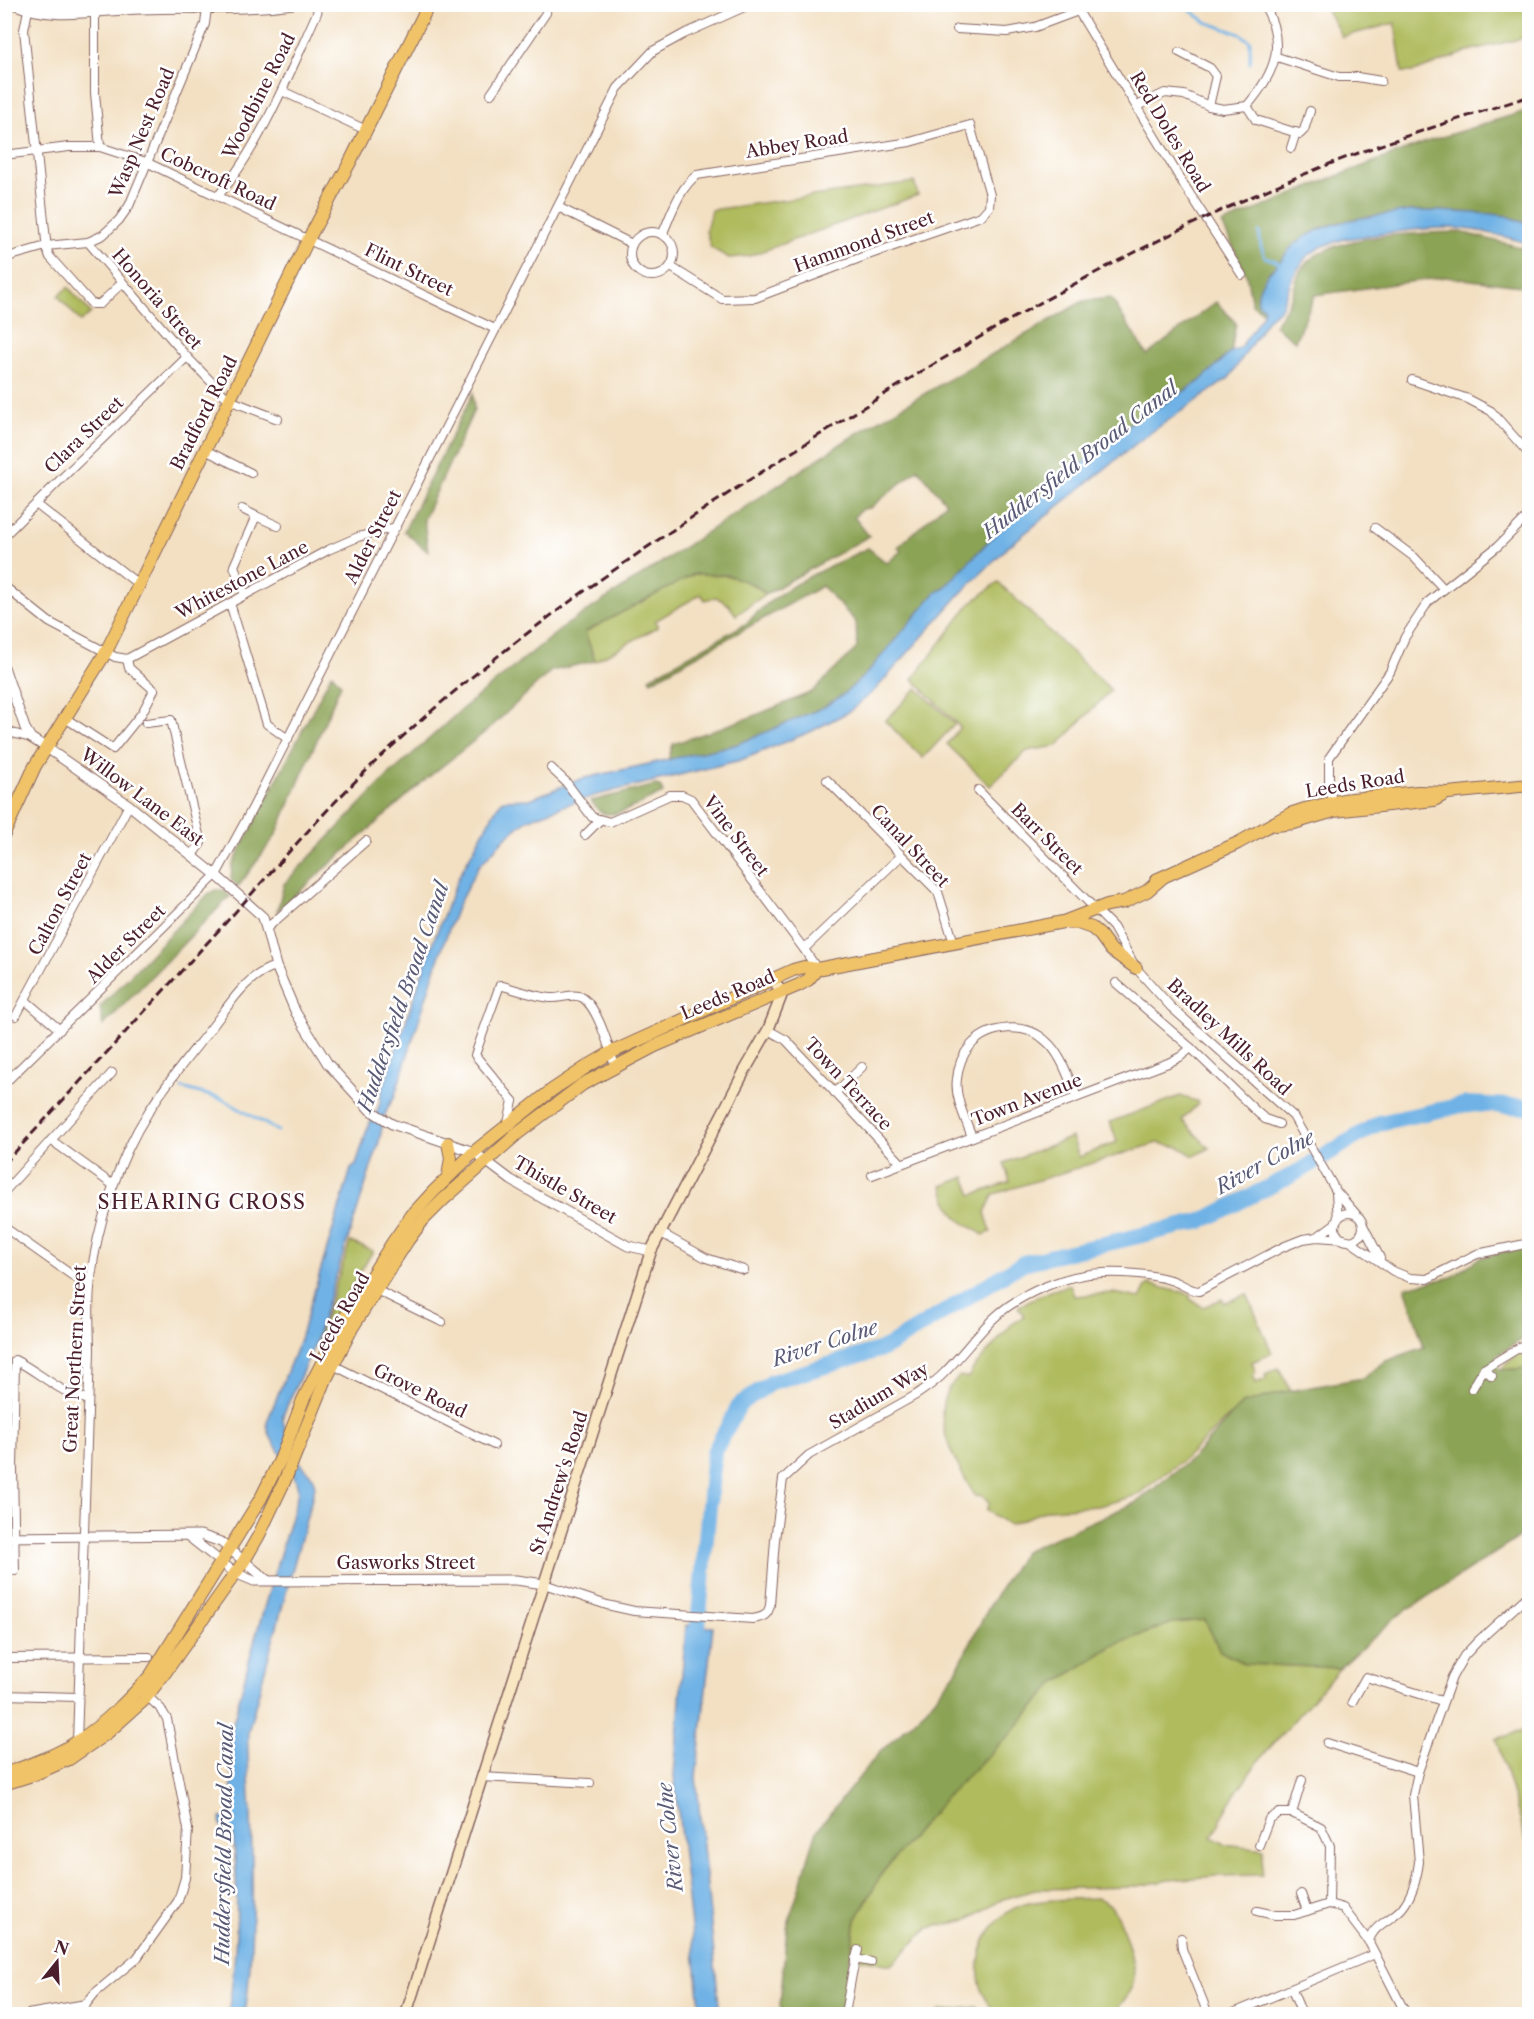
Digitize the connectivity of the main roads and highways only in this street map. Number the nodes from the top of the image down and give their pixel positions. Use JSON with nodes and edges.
{"nodes":[{"id":1,"x":427,"y":5,"type":"edge"},
{"id":2,"x":1530,"y":785,"type":"edge"},
{"id":3,"x":4,"y":834,"type":"edge"},
{"id":4,"x":1063,"y":922,"type":"junction"},
{"id":5,"x":1136,"y":968,"type":"road end"},
{"id":6,"x":817,"y":969,"type":"junction"},
{"id":7,"x":774,"y":980,"type":"junction"},
{"id":8,"x":781,"y":992,"type":"junction"},
{"id":9,"x":448,"y":1143,"type":"road end"},
{"id":10,"x":448,"y":1177,"type":"junction"},
{"id":11,"x":370,"y":1287,"type":"junction"},
{"id":12,"x":142,"y":1693,"type":"junction"},
{"id":13,"x":4,"y":1774,"type":"edge"},
{"id":14,"x":4,"y":1784,"type":"edge"},
{"id":15,"x":406,"y":2014,"type":"edge"}],
"edges":[{"from":1,"to":3,"type":"main road","name":"Bradford Road"},
{"from":2,"to":4,"type":"main road","name":"Leeds Road"},
{"from":4,"to":5,"type":"main road"},
{"from":4,"to":6,"type":"main road","name":"Leeds Road"},
{"from":6,"to":7,"type":"main road","name":"Leeds Road"},
{"from":6,"to":8,"type":"main road","name":"Leeds Road"},
{"from":7,"to":8,"type":"main road"},
{"from":7,"to":10,"type":"main road","name":"Leeds Road"},
{"from":8,"to":11,"type":"main road","name":"Leeds Road"},
{"from":8,"to":15,"type":"main road","name":"St Andrew's Road"},
{"from":9,"to":10,"type":"main road"},
{"from":10,"to":11,"type":"main road","name":"Leeds Road"},
{"from":11,"to":12,"type":"main road","name":"Leeds Road"},
{"from":11,"to":12,"type":"main road","name":"Leeds Road"},
{"from":12,"to":13,"type":"main road","name":"Leeds Road"},
{"from":12,"to":14,"type":"main road","name":"Leeds Road"}]}
